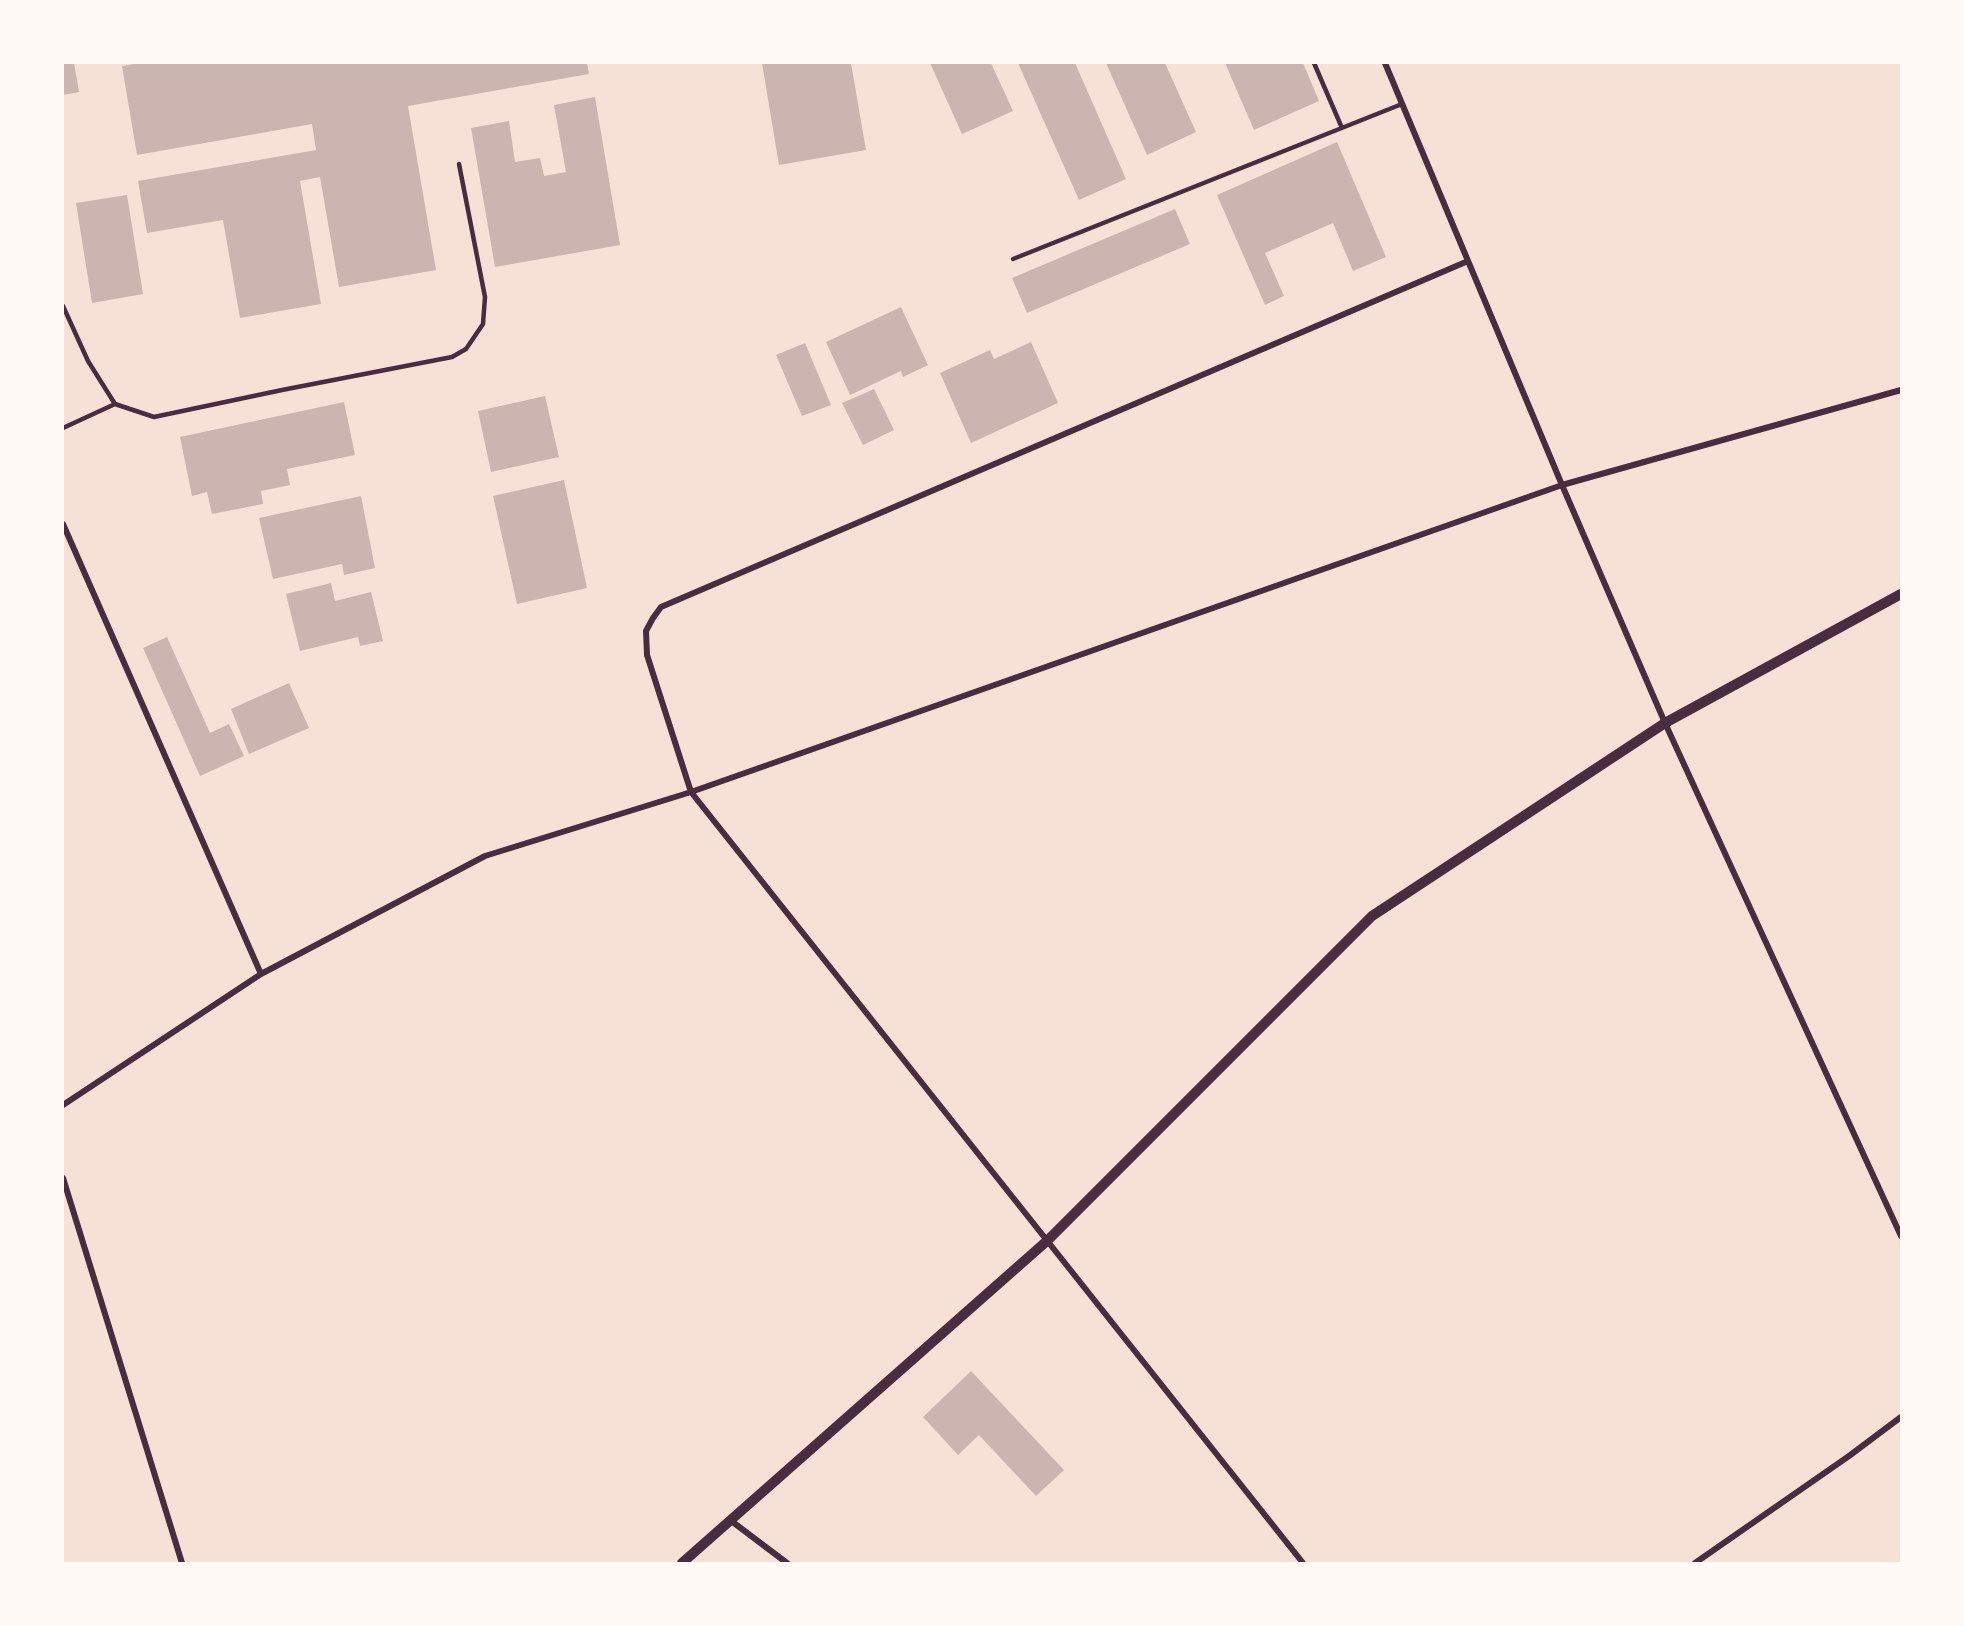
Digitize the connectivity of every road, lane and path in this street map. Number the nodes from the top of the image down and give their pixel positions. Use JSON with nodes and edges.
{"nodes":[{"id":1,"x":1314,"y":63,"type":"edge"},
{"id":2,"x":1385,"y":63,"type":"edge"},
{"id":3,"x":1402,"y":104,"type":"junction"},
{"id":4,"x":1341,"y":128,"type":"junction"},
{"id":5,"x":459,"y":164,"type":"dead end"},
{"id":6,"x":1013,"y":259,"type":"dead end"},
{"id":7,"x":1468,"y":261,"type":"junction"},
{"id":8,"x":63,"y":306,"type":"edge"},
{"id":9,"x":1901,"y":390,"type":"edge"},
{"id":10,"x":115,"y":404,"type":"junction"},
{"id":11,"x":63,"y":428,"type":"edge"},
{"id":12,"x":1562,"y":485,"type":"junction"},
{"id":13,"x":63,"y":524,"type":"edge"},
{"id":14,"x":1901,"y":594,"type":"edge"},
{"id":15,"x":1665,"y":723,"type":"junction"},
{"id":16,"x":691,"y":792,"type":"junction"},
{"id":17,"x":261,"y":974,"type":"junction"},
{"id":18,"x":63,"y":1105,"type":"edge"},
{"id":19,"x":63,"y":1178,"type":"edge"},
{"id":20,"x":1901,"y":1236,"type":"edge"},
{"id":21,"x":1048,"y":1240,"type":"junction"},
{"id":22,"x":1901,"y":1417,"type":"edge"},
{"id":23,"x":730,"y":1520,"type":"junction"},
{"id":24,"x":183,"y":1563,"type":"edge"},
{"id":25,"x":682,"y":1563,"type":"edge"},
{"id":26,"x":787,"y":1563,"type":"edge"},
{"id":27,"x":1303,"y":1563,"type":"edge"},
{"id":28,"x":1695,"y":1563,"type":"edge"}],
"edges":[{"from":1,"to":4,"type":"lane"},
{"from":2,"to":3,"type":"street"},
{"from":3,"to":4,"type":"lane"},
{"from":3,"to":7,"type":"street"},
{"from":4,"to":6,"type":"lane"},
{"from":5,"to":10,"type":"lane"},
{"from":7,"to":12,"type":"street"},
{"from":7,"to":16,"type":"street"},
{"from":8,"to":10,"type":"lane"},
{"from":9,"to":12,"type":"street"},
{"from":10,"to":11,"type":"lane"},
{"from":12,"to":15,"type":"street"},
{"from":12,"to":16,"type":"street"},
{"from":13,"to":17,"type":"street"},
{"from":14,"to":15,"type":"street"},
{"from":15,"to":20,"type":"street"},
{"from":15,"to":21,"type":"street"},
{"from":16,"to":17,"type":"street"},
{"from":16,"to":21,"type":"street"},
{"from":17,"to":18,"type":"street"},
{"from":19,"to":24,"type":"street"},
{"from":21,"to":23,"type":"street"},
{"from":21,"to":27,"type":"street"},
{"from":22,"to":28,"type":"street"},
{"from":23,"to":25,"type":"street"},
{"from":23,"to":26,"type":"street"}]}
